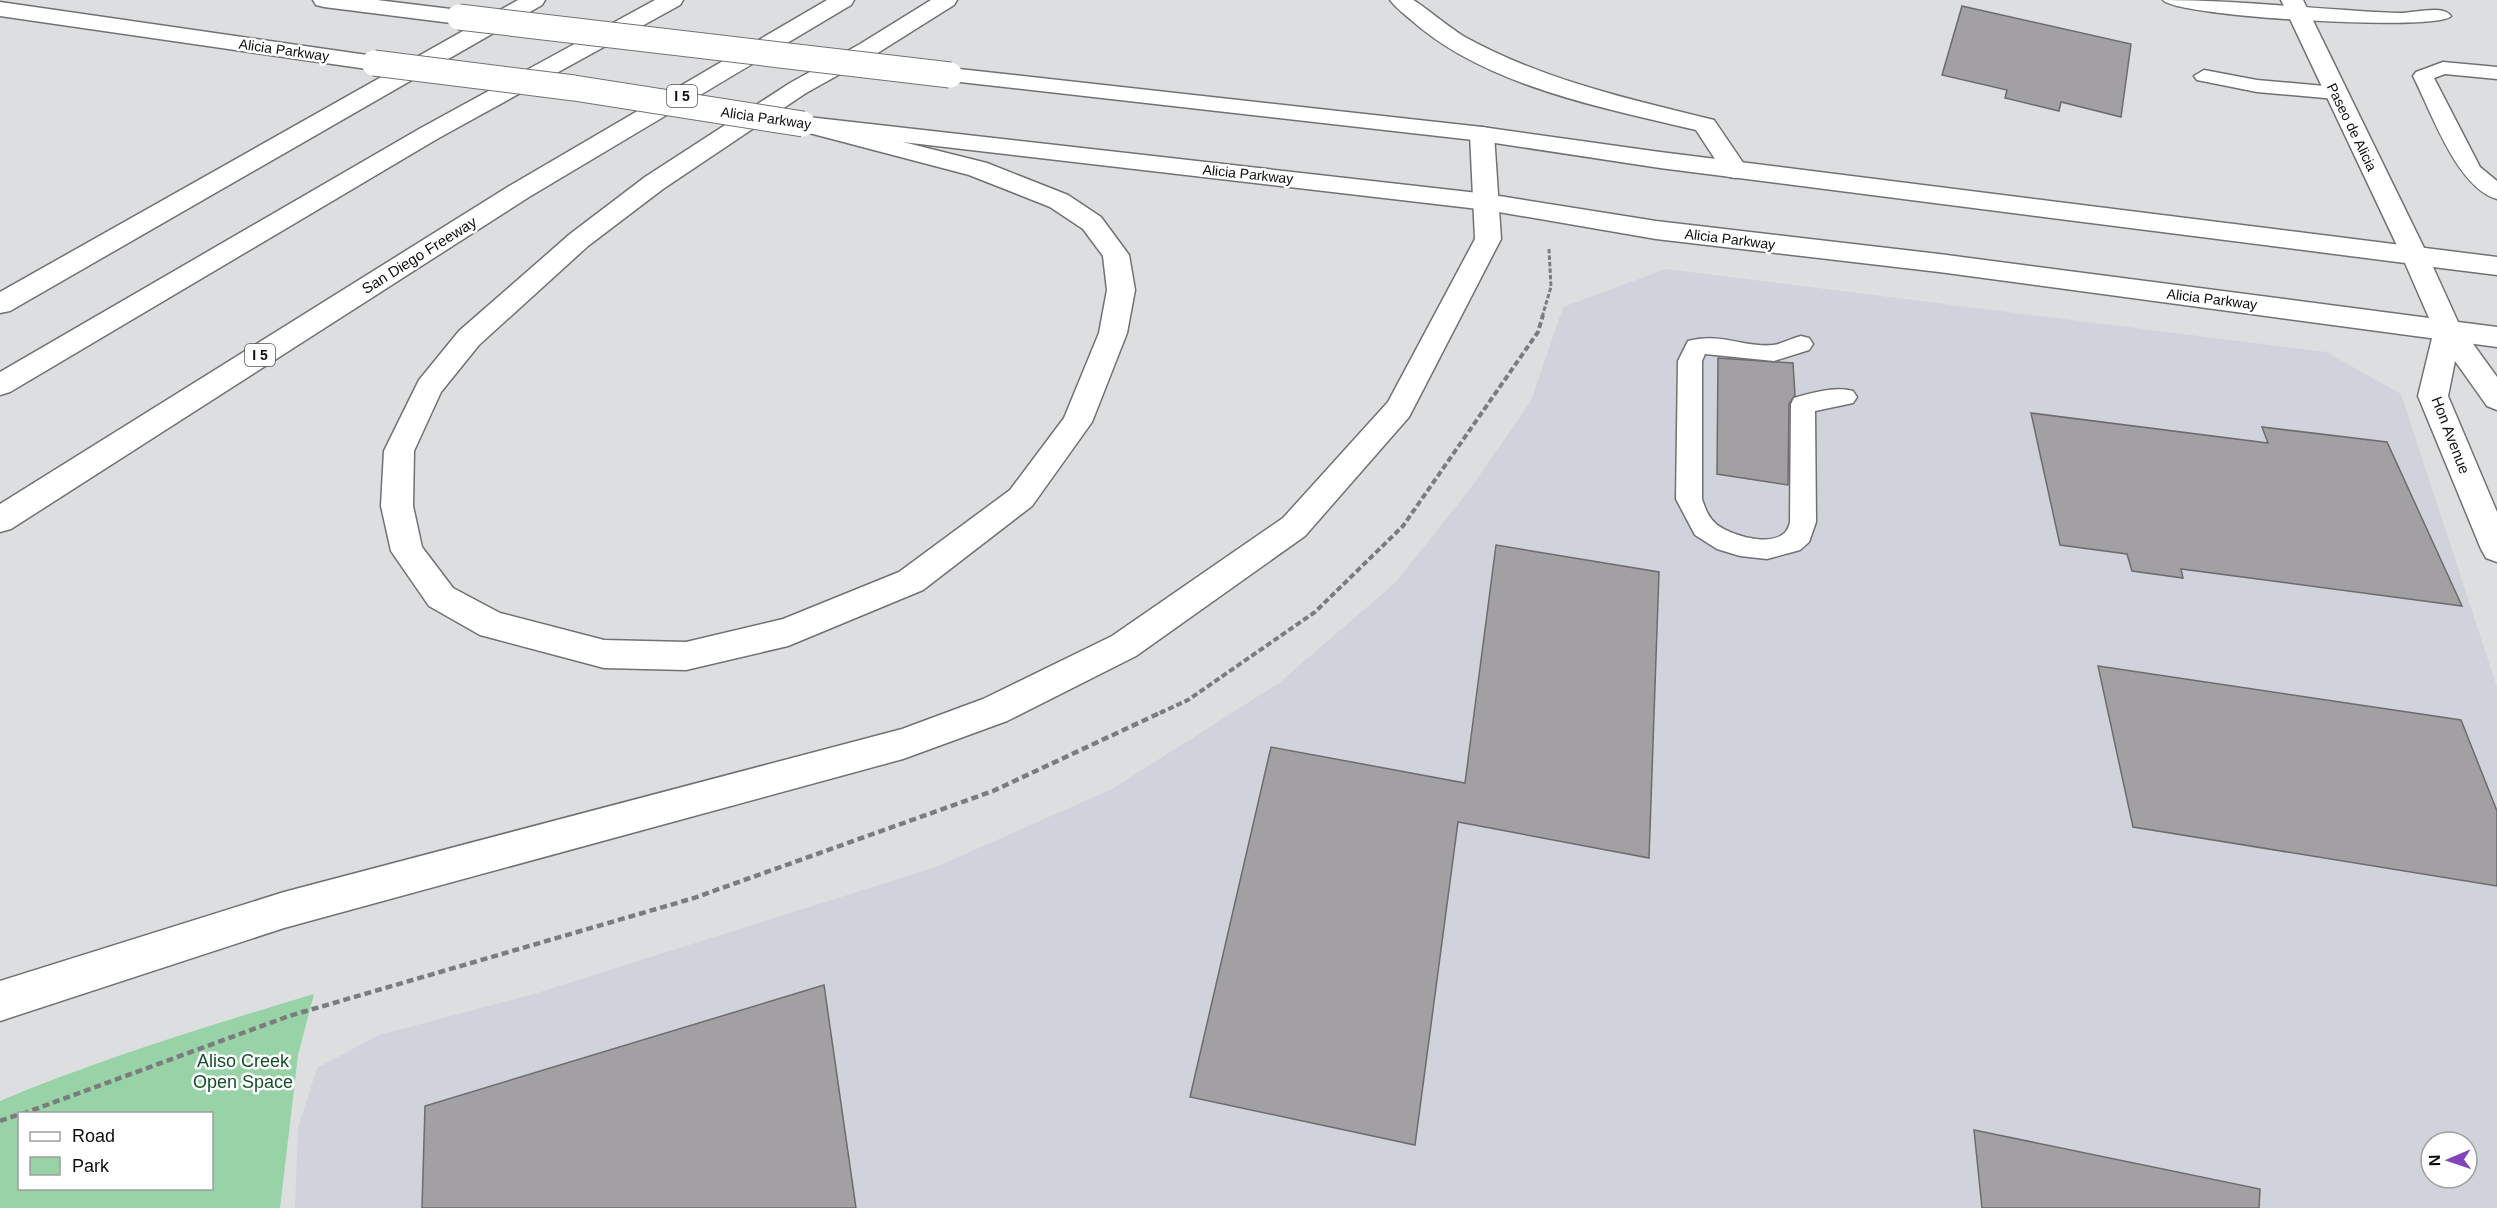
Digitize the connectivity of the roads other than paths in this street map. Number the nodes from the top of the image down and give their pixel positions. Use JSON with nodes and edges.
{"nodes":[{"id":1,"x":324,"y":0,"type":"edge"},
{"id":2,"x":534,"y":0,"type":"edge"},
{"id":3,"x":672,"y":0,"type":"edge"},
{"id":4,"x":843,"y":0,"type":"edge"},
{"id":5,"x":946,"y":0,"type":"edge"},
{"id":6,"x":1401,"y":0,"type":"edge"},
{"id":7,"x":2172,"y":0,"type":"edge"},
{"id":8,"x":2294,"y":6,"type":"edge"},
{"id":9,"x":0,"y":9,"type":"edge"},
{"id":10,"x":2442,"y":16,"type":"dead end"},
{"id":11,"x":2497,"y":73,"type":"edge"},
{"id":12,"x":2204,"y":76,"type":"dead end"},
{"id":13,"x":2336,"y":93,"type":"junction"},
{"id":14,"x":803,"y":124,"type":"junction"},
{"id":15,"x":1482,"y":134,"type":"junction"},
{"id":16,"x":1735,"y":170,"type":"junction"},
{"id":17,"x":2497,"y":192,"type":"edge"},
{"id":18,"x":1487,"y":202,"type":"junction"},
{"id":19,"x":2414,"y":254,"type":"junction"},
{"id":20,"x":2497,"y":266,"type":"edge"},
{"id":21,"x":0,"y":304,"type":"edge"},
{"id":22,"x":2448,"y":330,"type":"junction"},
{"id":23,"x":2497,"y":337,"type":"edge"},
{"id":24,"x":1801,"y":344,"type":"dead end"},
{"id":25,"x":0,"y":385,"type":"edge"},
{"id":26,"x":1845,"y":398,"type":"dead end"},
{"id":27,"x":2497,"y":399,"type":"edge"},
{"id":28,"x":0,"y":520,"type":"edge"},
{"id":29,"x":2497,"y":549,"type":"edge"},
{"id":30,"x":0,"y":1002,"type":"edge"}],
"edges":[{"from":1,"to":15,"type":"main road","bridge":true},
{"from":2,"to":21,"type":"main road"},
{"from":3,"to":25,"type":"main road"},
{"from":4,"to":28,"type":"main road","name":"San Diego Freeway","number":"I 5"},
{"from":5,"to":14,"type":"main road"},
{"from":6,"to":16,"type":"main road"},
{"from":7,"to":8,"type":"lane"},
{"from":8,"to":10,"type":"lane"},
{"from":8,"to":13,"type":"main road","name":"Paseo de Alicia"},
{"from":9,"to":14,"type":"main road","name":"Alicia Parkway","bridge":true},
{"from":11,"to":17,"type":"lane"},
{"from":12,"to":13,"type":"lane"},
{"from":13,"to":19,"type":"main road","name":"Paseo de Alicia"},
{"from":14,"to":18,"type":"main road","name":"Alicia Parkway"},
{"from":15,"to":16,"type":"main road"},
{"from":15,"to":18,"type":"main road"},
{"from":16,"to":19,"type":"main road"},
{"from":18,"to":22,"type":"main road","name":"Alicia Parkway"},
{"from":18,"to":30,"type":"main road"},
{"from":19,"to":20,"type":"main road"},
{"from":19,"to":22,"type":"main road","name":"Paseo de Alicia"},
{"from":22,"to":23,"type":"main road","name":"Alicia Parkway"},
{"from":22,"to":27,"type":"main road"},
{"from":22,"to":29,"type":"main road","name":"Hon Avenue"},
{"from":24,"to":26,"type":"lane"}]}
